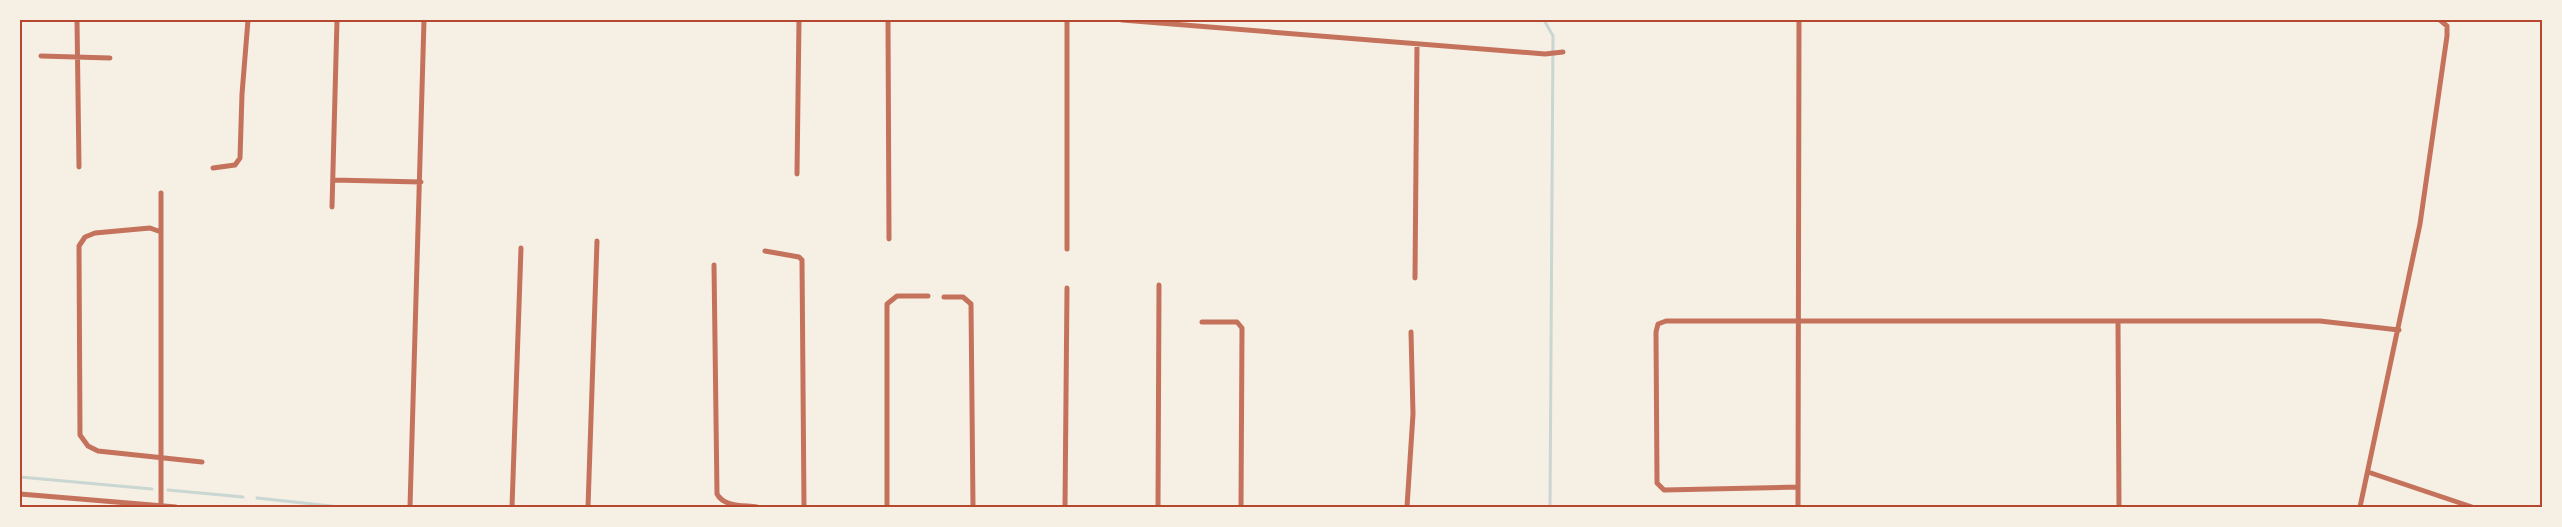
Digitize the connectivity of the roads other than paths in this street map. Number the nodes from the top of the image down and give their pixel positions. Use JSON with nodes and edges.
{"nodes":[{"id":1,"x":77,"y":20,"type":"edge"},
{"id":2,"x":248,"y":20,"type":"edge"},
{"id":3,"x":337,"y":20,"type":"edge"},
{"id":4,"x":424,"y":20,"type":"edge"},
{"id":5,"x":799,"y":20,"type":"edge"},
{"id":6,"x":888,"y":20,"type":"edge"},
{"id":7,"x":1067,"y":20,"type":"edge"},
{"id":8,"x":1122,"y":20,"type":"edge"},
{"id":9,"x":1799,"y":20,"type":"edge"},
{"id":10,"x":2440,"y":20,"type":"edge"},
{"id":11,"x":1417,"y":44,"type":"junction"},
{"id":12,"x":1563,"y":52,"type":"dead end"},
{"id":13,"x":41,"y":56,"type":"dead end"},
{"id":14,"x":77,"y":58,"type":"junction"},
{"id":15,"x":110,"y":58,"type":"dead end"},
{"id":16,"x":78,"y":167,"type":"dead end"},
{"id":17,"x":212,"y":168,"type":"dead end"},
{"id":18,"x":798,"y":174,"type":"dead end"},
{"id":19,"x":333,"y":180,"type":"junction"},
{"id":20,"x":421,"y":182,"type":"junction"},
{"id":21,"x":161,"y":193,"type":"dead end"},
{"id":22,"x":332,"y":207,"type":"dead end"},
{"id":23,"x":161,"y":232,"type":"junction"},
{"id":24,"x":889,"y":239,"type":"dead end"},
{"id":25,"x":597,"y":241,"type":"dead end"},
{"id":26,"x":521,"y":248,"type":"dead end"},
{"id":27,"x":1067,"y":249,"type":"dead end"},
{"id":28,"x":765,"y":251,"type":"dead end"},
{"id":29,"x":714,"y":266,"type":"dead end"},
{"id":30,"x":1415,"y":278,"type":"dead end"},
{"id":31,"x":1159,"y":285,"type":"dead end"},
{"id":32,"x":1067,"y":288,"type":"dead end"},
{"id":33,"x":928,"y":296,"type":"dead end"},
{"id":34,"x":944,"y":297,"type":"dead end"},
{"id":35,"x":1798,"y":320,"type":"junction"},
{"id":36,"x":2118,"y":320,"type":"junction"},
{"id":37,"x":1202,"y":322,"type":"dead end"},
{"id":38,"x":2398,"y":330,"type":"junction"},
{"id":39,"x":1412,"y":332,"type":"dead end"},
{"id":40,"x":161,"y":458,"type":"junction"},
{"id":41,"x":202,"y":462,"type":"dead end"},
{"id":42,"x":2368,"y":472,"type":"junction"},
{"id":43,"x":1798,"y":487,"type":"junction"},
{"id":44,"x":20,"y":494,"type":"edge"},
{"id":45,"x":161,"y":506,"type":"junction"},
{"id":46,"x":176,"y":507,"type":"edge"},
{"id":47,"x":410,"y":507,"type":"edge"},
{"id":48,"x":512,"y":507,"type":"edge"},
{"id":49,"x":588,"y":507,"type":"edge"},
{"id":50,"x":754,"y":507,"type":"edge"},
{"id":51,"x":804,"y":507,"type":"edge"},
{"id":52,"x":887,"y":507,"type":"edge"},
{"id":53,"x":973,"y":507,"type":"edge"},
{"id":54,"x":1065,"y":507,"type":"edge"},
{"id":55,"x":1158,"y":507,"type":"edge"},
{"id":56,"x":1241,"y":507,"type":"edge"},
{"id":57,"x":1407,"y":507,"type":"edge"},
{"id":58,"x":1798,"y":507,"type":"edge"},
{"id":59,"x":2119,"y":507,"type":"edge"},
{"id":60,"x":2360,"y":507,"type":"edge"},
{"id":61,"x":2472,"y":507,"type":"edge"}],
"edges":[{"from":1,"to":14,"type":"street"},
{"from":2,"to":17,"type":"street"},
{"from":3,"to":19,"type":"street"},
{"from":4,"to":20,"type":"street"},
{"from":5,"to":18,"type":"street"},
{"from":6,"to":24,"type":"street"},
{"from":7,"to":27,"type":"street"},
{"from":8,"to":11,"type":"street"},
{"from":9,"to":35,"type":"street"},
{"from":10,"to":38,"type":"street"},
{"from":11,"to":12,"type":"street"},
{"from":11,"to":30,"type":"street"},
{"from":13,"to":14,"type":"street"},
{"from":14,"to":15,"type":"street"},
{"from":14,"to":16,"type":"street"},
{"from":19,"to":20,"type":"street"},
{"from":19,"to":22,"type":"street"},
{"from":20,"to":47,"type":"street"},
{"from":21,"to":23,"type":"street"},
{"from":23,"to":40,"type":"street"},
{"from":23,"to":40,"type":"street"},
{"from":25,"to":49,"type":"street"},
{"from":26,"to":48,"type":"street"},
{"from":28,"to":51,"type":"street"},
{"from":29,"to":50,"type":"street"},
{"from":31,"to":55,"type":"street"},
{"from":32,"to":54,"type":"street"},
{"from":33,"to":52,"type":"street"},
{"from":34,"to":53,"type":"street"},
{"from":35,"to":36,"type":"street"},
{"from":35,"to":43,"type":"street"},
{"from":35,"to":43,"type":"street"},
{"from":36,"to":38,"type":"street"},
{"from":36,"to":59,"type":"street"},
{"from":37,"to":56,"type":"street"},
{"from":38,"to":42,"type":"street"},
{"from":39,"to":57,"type":"street"},
{"from":40,"to":41,"type":"street"},
{"from":40,"to":45,"type":"street"},
{"from":42,"to":60,"type":"street"},
{"from":42,"to":61,"type":"street"},
{"from":43,"to":58,"type":"street"},
{"from":44,"to":45,"type":"street"},
{"from":45,"to":46,"type":"street"}]}
